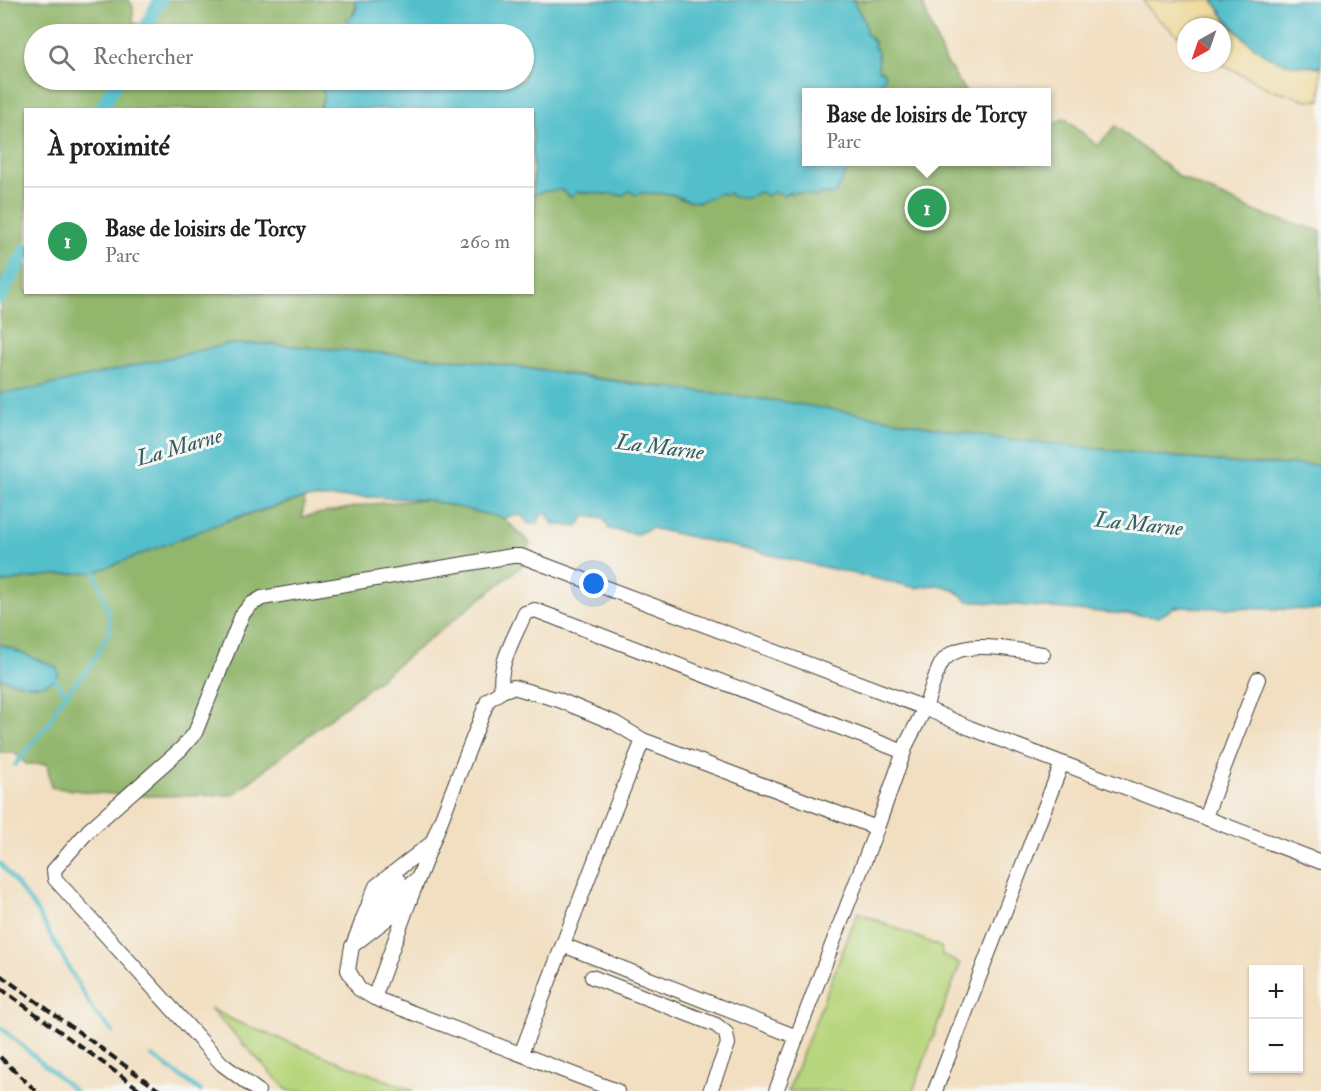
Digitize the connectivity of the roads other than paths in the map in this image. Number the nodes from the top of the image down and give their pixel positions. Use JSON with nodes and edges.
{"nodes":[{"id":1,"x":1043,"y":654,"type":"dead end"},
{"id":2,"x":1258,"y":679,"type":"dead end"},
{"id":3,"x":502,"y":691,"type":"junction"},
{"id":4,"x":925,"y":708,"type":"junction"},
{"id":5,"x":643,"y":740,"type":"junction"},
{"id":6,"x":904,"y":752,"type":"junction"},
{"id":7,"x":1062,"y":763,"type":"junction"},
{"id":8,"x":1205,"y":817,"type":"junction"},
{"id":9,"x":877,"y":828,"type":"junction"},
{"id":10,"x":431,"y":843,"type":"junction"},
{"id":11,"x":424,"y":861,"type":"junction"},
{"id":12,"x":1321,"y":862,"type":"edge"},
{"id":13,"x":418,"y":877,"type":"junction"},
{"id":14,"x":409,"y":902,"type":"junction"},
{"id":15,"x":369,"y":904,"type":"junction"},
{"id":16,"x":362,"y":922,"type":"junction"},
{"id":17,"x":563,"y":945,"type":"junction"},
{"id":18,"x":352,"y":946,"type":"junction"},
{"id":19,"x":591,"y":977,"type":"dead end"},
{"id":20,"x":375,"y":998,"type":"junction"},
{"id":21,"x":797,"y":1037,"type":"junction"},
{"id":22,"x":521,"y":1054,"type":"junction"},
{"id":23,"x":258,"y":1091,"type":"edge"},
{"id":24,"x":617,"y":1091,"type":"edge"},
{"id":25,"x":710,"y":1091,"type":"edge"},
{"id":26,"x":776,"y":1091,"type":"edge"},
{"id":27,"x":935,"y":1091,"type":"edge"}],
"edges":[{"from":1,"to":4,"type":"lane"},
{"from":2,"to":8,"type":"lane"},
{"from":3,"to":5,"type":"lane"},
{"from":3,"to":6,"type":"lane"},
{"from":3,"to":10,"type":"lane"},
{"from":4,"to":6,"type":"lane"},
{"from":4,"to":7,"type":"lane"},
{"from":4,"to":23,"type":"lane"},
{"from":5,"to":9,"type":"lane"},
{"from":5,"to":17,"type":"lane"},
{"from":6,"to":9,"type":"lane"},
{"from":7,"to":8,"type":"lane"},
{"from":7,"to":27,"type":"lane"},
{"from":8,"to":12,"type":"lane"},
{"from":9,"to":21,"type":"lane"},
{"from":10,"to":11,"type":"lane"},
{"from":10,"to":15,"type":"lane"},
{"from":11,"to":13,"type":"lane"},
{"from":11,"to":15,"type":"lane"},
{"from":13,"to":14,"type":"lane"},
{"from":13,"to":16,"type":"lane"},
{"from":14,"to":18,"type":"lane"},
{"from":14,"to":20,"type":"lane"},
{"from":15,"to":16,"type":"lane"},
{"from":16,"to":18,"type":"lane"},
{"from":17,"to":21,"type":"lane"},
{"from":17,"to":22,"type":"lane"},
{"from":18,"to":20,"type":"lane"},
{"from":19,"to":25,"type":"lane"},
{"from":20,"to":22,"type":"lane"},
{"from":21,"to":26,"type":"lane"},
{"from":22,"to":24,"type":"lane"}]}
